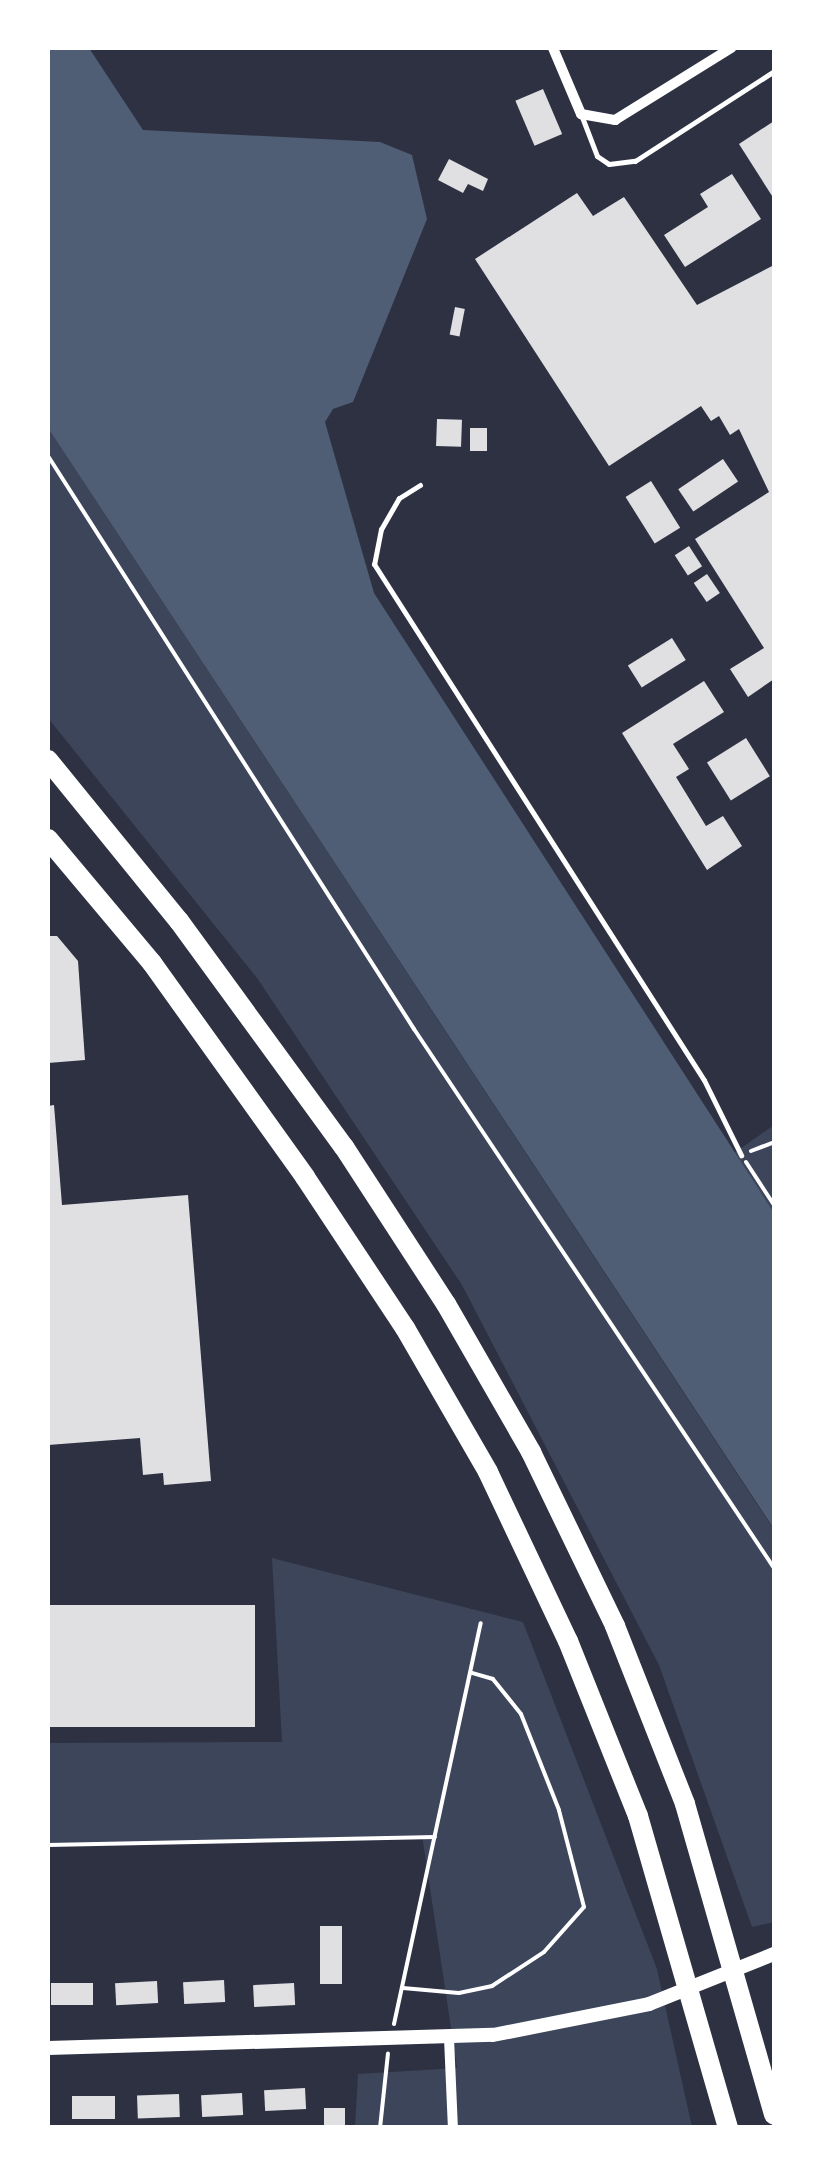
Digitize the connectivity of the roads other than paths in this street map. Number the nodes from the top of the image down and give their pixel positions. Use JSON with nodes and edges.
{"nodes":[{"id":1,"x":553,"y":48,"type":"edge"},
{"id":2,"x":731,"y":48,"type":"edge"},
{"id":3,"x":774,"y":71,"type":"edge"},
{"id":4,"x":581,"y":114,"type":"junction"},
{"id":5,"x":420,"y":485,"type":"dead end"},
{"id":6,"x":48,"y":760,"type":"edge"},
{"id":7,"x":48,"y":838,"type":"edge"},
{"id":8,"x":741,"y":1155,"type":"road end"},
{"id":9,"x":768,"y":1957,"type":"edge"},
{"id":10,"x":449,"y":2038,"type":"junction"},
{"id":11,"x":48,"y":2048,"type":"edge"},
{"id":12,"x":774,"y":2114,"type":"edge"},
{"id":13,"x":452,"y":2128,"type":"edge"},
{"id":14,"x":728,"y":2128,"type":"edge"}],
"edges":[{"from":1,"to":4,"type":"street"},
{"from":2,"to":4,"type":"street"},
{"from":3,"to":4,"type":"lane"},
{"from":5,"to":8,"type":"lane"},
{"from":6,"to":12,"type":"highway"},
{"from":7,"to":14,"type":"highway"},
{"from":9,"to":10,"type":"street"},
{"from":10,"to":11,"type":"street"},
{"from":10,"to":13,"type":"street"}]}
